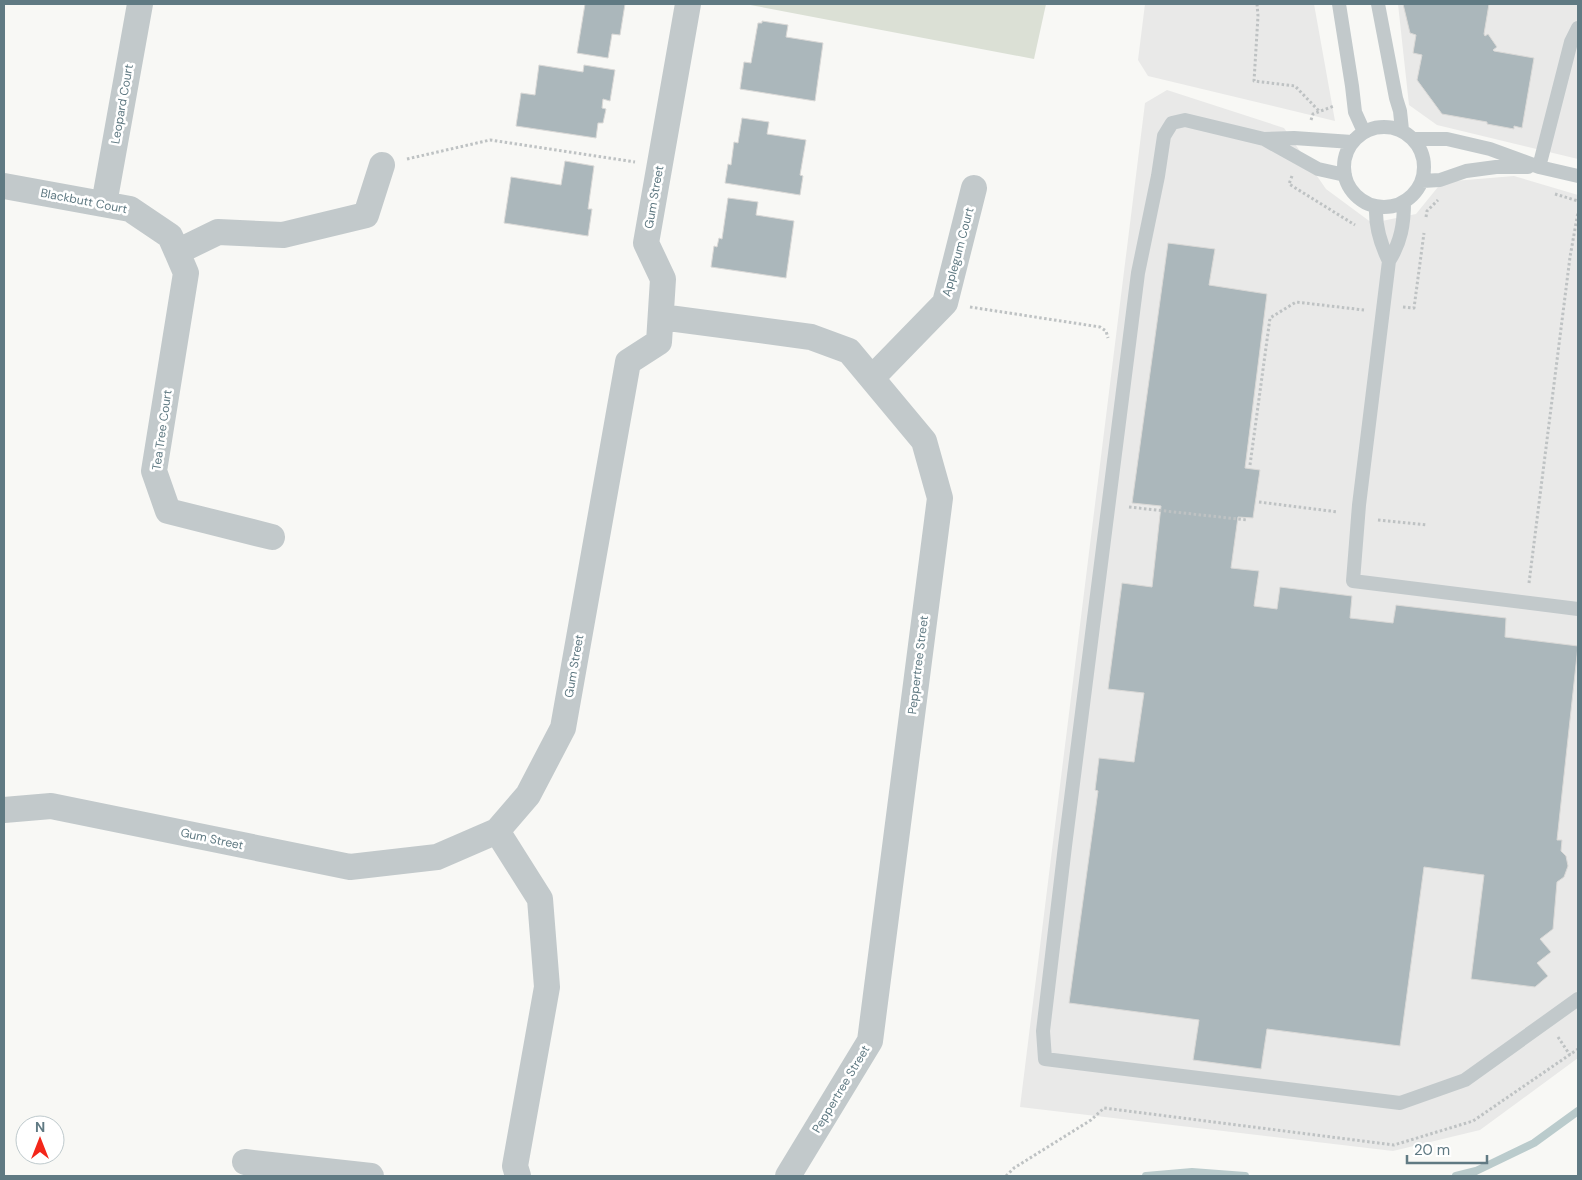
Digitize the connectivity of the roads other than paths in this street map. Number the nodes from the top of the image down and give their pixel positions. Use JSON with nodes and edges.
{"nodes":[{"id":1,"x":140,"y":4,"type":"edge"},
{"id":2,"x":688,"y":4,"type":"edge"},
{"id":3,"x":1339,"y":4,"type":"edge"},
{"id":4,"x":1378,"y":4,"type":"edge"},
{"id":5,"x":1578,"y":28,"type":"edge"},
{"id":6,"x":1402,"y":130,"type":"junction"},
{"id":7,"x":1364,"y":132,"type":"junction"},
{"id":8,"x":1264,"y":139,"type":"junction"},
{"id":9,"x":1414,"y":139,"type":"junction"},
{"id":10,"x":1352,"y":142,"type":"junction"},
{"id":11,"x":382,"y":165,"type":"road end"},
{"id":12,"x":1539,"y":167,"type":"junction"},
{"id":13,"x":1344,"y":175,"type":"junction"},
{"id":14,"x":1578,"y":176,"type":"edge"},
{"id":15,"x":1422,"y":181,"type":"junction"},
{"id":16,"x":4,"y":186,"type":"edge"},
{"id":17,"x":974,"y":188,"type":"dead end"},
{"id":18,"x":1404,"y":202,"type":"junction"},
{"id":19,"x":104,"y":204,"type":"junction"},
{"id":20,"x":1376,"y":206,"type":"junction"},
{"id":21,"x":1389,"y":261,"type":"junction"},
{"id":22,"x":181,"y":262,"type":"junction"},
{"id":23,"x":661,"y":317,"type":"junction"},
{"id":24,"x":872,"y":378,"type":"junction"},
{"id":25,"x":272,"y":537,"type":"dead end"},
{"id":26,"x":1578,"y":609,"type":"edge"},
{"id":27,"x":4,"y":810,"type":"edge"},
{"id":28,"x":497,"y":831,"type":"junction"},
{"id":29,"x":1578,"y":999,"type":"edge"},
{"id":30,"x":245,"y":1162,"type":"dead end"},
{"id":31,"x":372,"y":1176,"type":"edge"},
{"id":32,"x":518,"y":1176,"type":"edge"},
{"id":33,"x":788,"y":1176,"type":"edge"}],
"edges":[{"from":1,"to":19,"type":"street","name":"Leopard Court"},
{"from":2,"to":23,"type":"street","name":"Gum Street"},
{"from":3,"to":7,"type":"lane"},
{"from":4,"to":6,"type":"lane"},
{"from":5,"to":12,"type":"lane"},
{"from":6,"to":7,"type":"lane"},
{"from":6,"to":9,"type":"lane"},
{"from":7,"to":10,"type":"lane"},
{"from":8,"to":10,"type":"lane"},
{"from":8,"to":13,"type":"lane"},
{"from":8,"to":29,"type":"lane"},
{"from":9,"to":12,"type":"lane"},
{"from":9,"to":15,"type":"lane"},
{"from":10,"to":13,"type":"lane"},
{"from":11,"to":22,"type":"street"},
{"from":12,"to":14,"type":"lane"},
{"from":12,"to":15,"type":"lane"},
{"from":13,"to":20,"type":"lane"},
{"from":15,"to":18,"type":"lane"},
{"from":16,"to":19,"type":"street","name":"Blackbutt Court"},
{"from":17,"to":24,"type":"street","name":"Applegum Court"},
{"from":18,"to":20,"type":"lane"},
{"from":18,"to":21,"type":"lane"},
{"from":19,"to":22,"type":"street","name":"Blackbutt Court"},
{"from":20,"to":21,"type":"lane"},
{"from":21,"to":26,"type":"lane"},
{"from":22,"to":25,"type":"street","name":"Tea Tree Court"},
{"from":23,"to":24,"type":"street","name":"Peppertree Street"},
{"from":23,"to":28,"type":"street","name":"Gum Street"},
{"from":24,"to":33,"type":"street","name":"Peppertree Street"},
{"from":27,"to":28,"type":"street","name":"Gum Street"},
{"from":28,"to":32,"type":"street"},
{"from":30,"to":31,"type":"street"}]}
